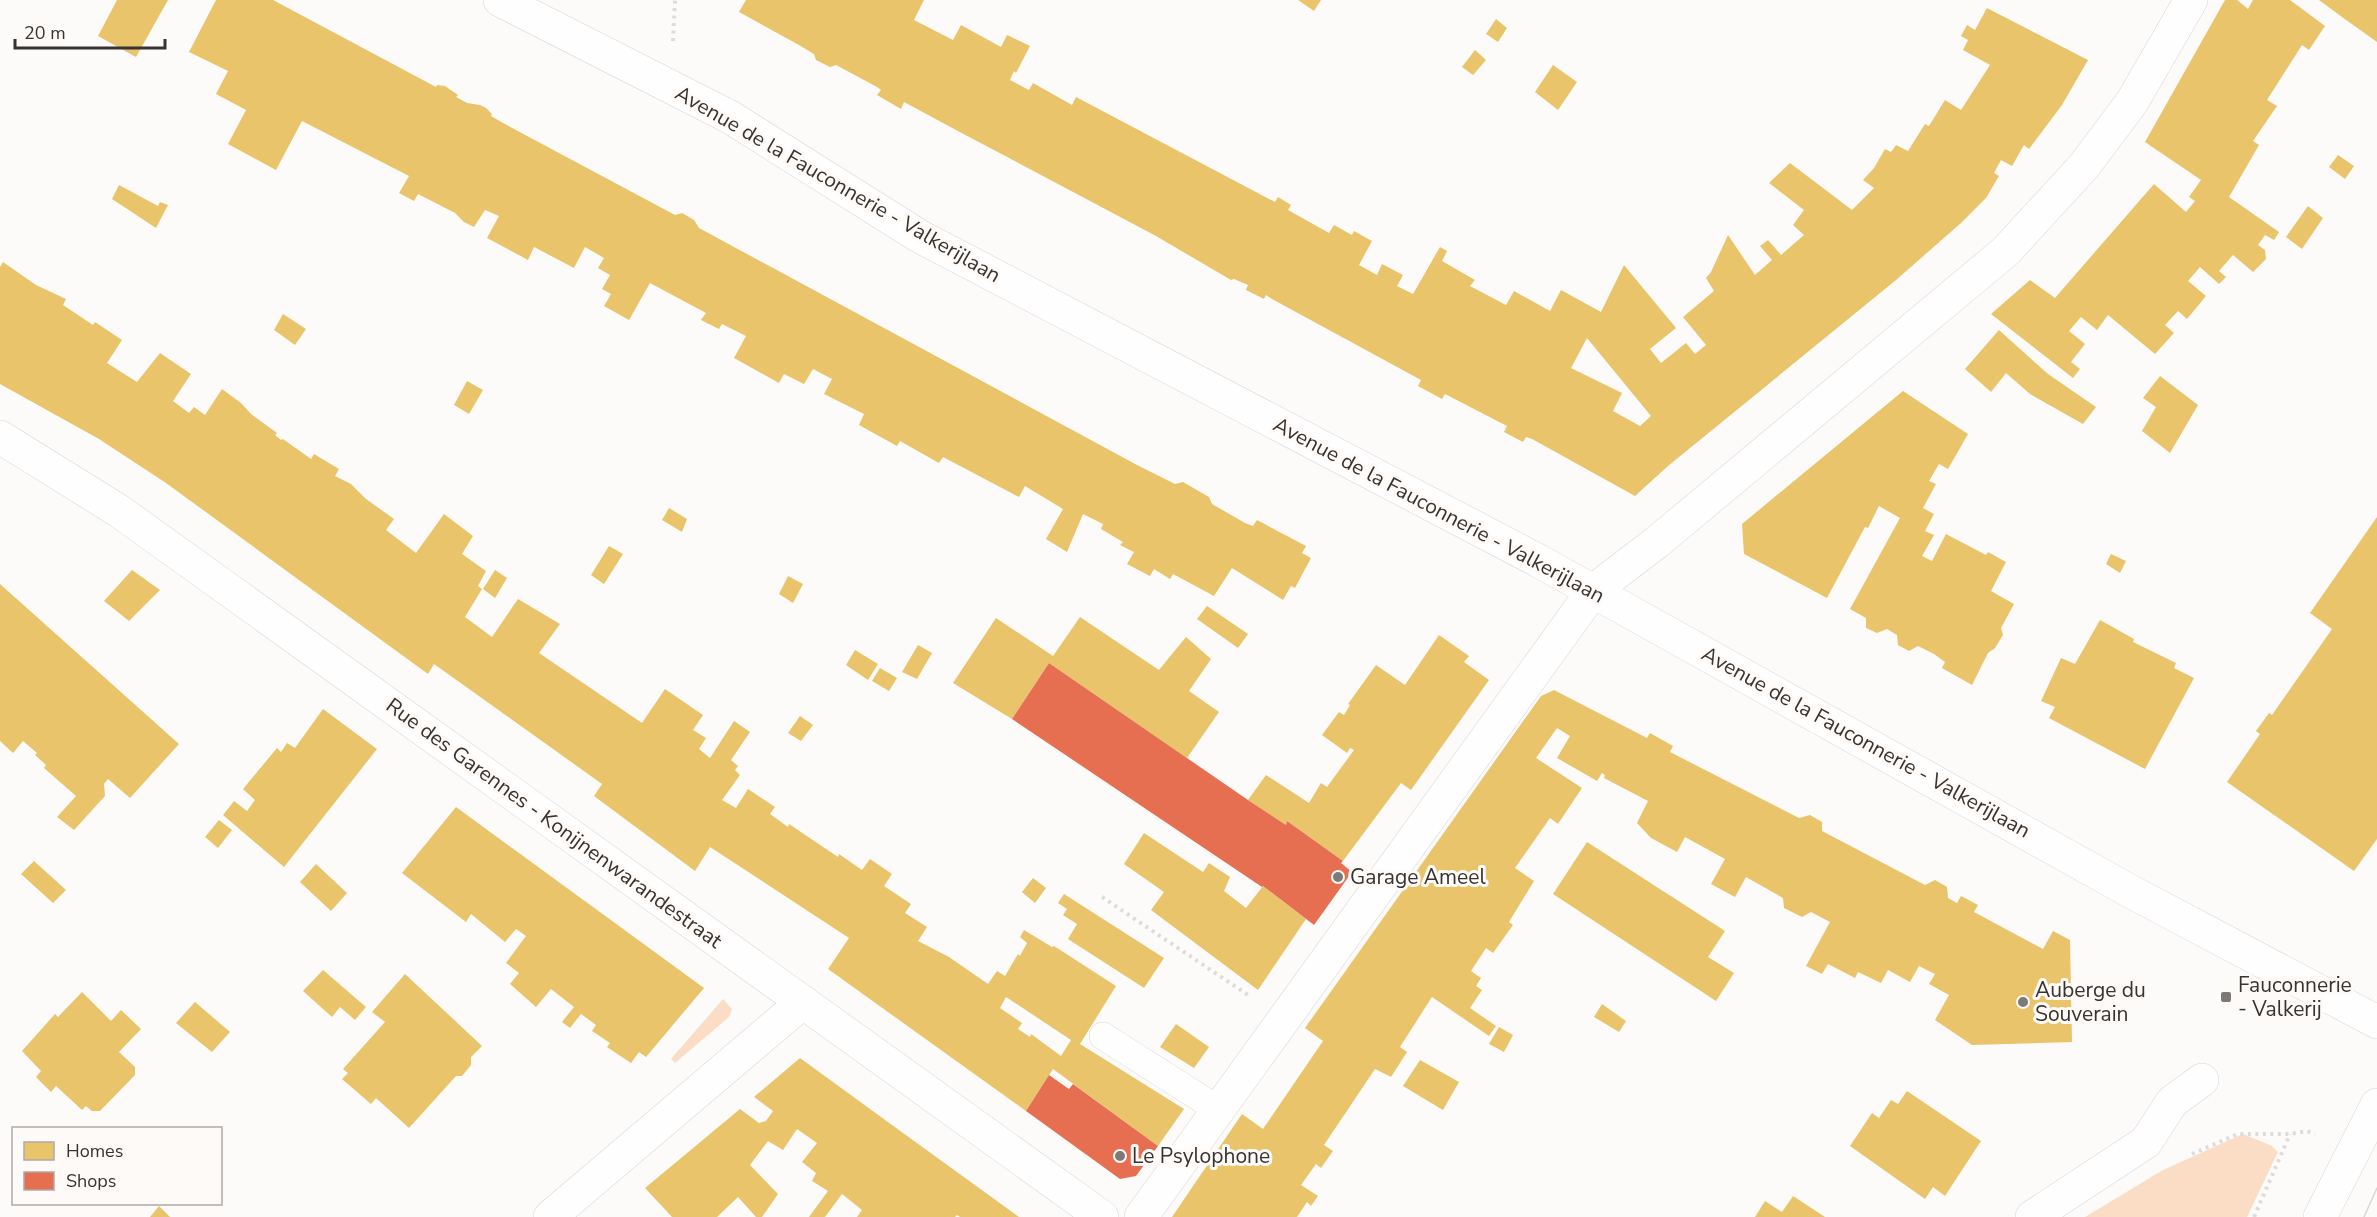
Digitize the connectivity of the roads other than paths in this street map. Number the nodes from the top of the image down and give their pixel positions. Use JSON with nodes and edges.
{"nodes":[{"id":1,"x":500,"y":0,"type":"edge"},
{"id":2,"x":2191,"y":0,"type":"edge"},
{"id":3,"x":0,"y":437,"type":"edge"},
{"id":4,"x":1593,"y":591,"type":"junction"},
{"id":5,"x":803,"y":1002,"type":"junction"},
{"id":6,"x":2377,"y":1022,"type":"edge"},
{"id":7,"x":1104,"y":1036,"type":"dead end"},
{"id":8,"x":2202,"y":1080,"type":"dead end"},
{"id":9,"x":2377,"y":1105,"type":"edge"},
{"id":10,"x":1219,"y":1110,"type":"junction"},
{"id":11,"x":550,"y":1217,"type":"edge"},
{"id":12,"x":1102,"y":1217,"type":"edge"},
{"id":13,"x":1141,"y":1217,"type":"edge"},
{"id":14,"x":2032,"y":1217,"type":"edge"},
{"id":15,"x":2320,"y":1217,"type":"edge"}],
"edges":[{"from":1,"to":4,"type":"street","name":"Avenue de la Fauconnerie - Valkerijlaan"},
{"from":2,"to":4,"type":"street"},
{"from":3,"to":5,"type":"street","name":"Rue des Garennes - Konijnenwarandestraat"},
{"from":4,"to":6,"type":"street","name":"Avenue de la Fauconnerie - Valkerijlaan"},
{"from":4,"to":10,"type":"street"},
{"from":5,"to":11,"type":"street"},
{"from":5,"to":12,"type":"street","name":"Rue des Garennes - Konijnenwarandestraat"},
{"from":7,"to":10,"type":"lane"},
{"from":8,"to":14,"type":"street"},
{"from":9,"to":15,"type":"street"},
{"from":10,"to":13,"type":"street"}]}
